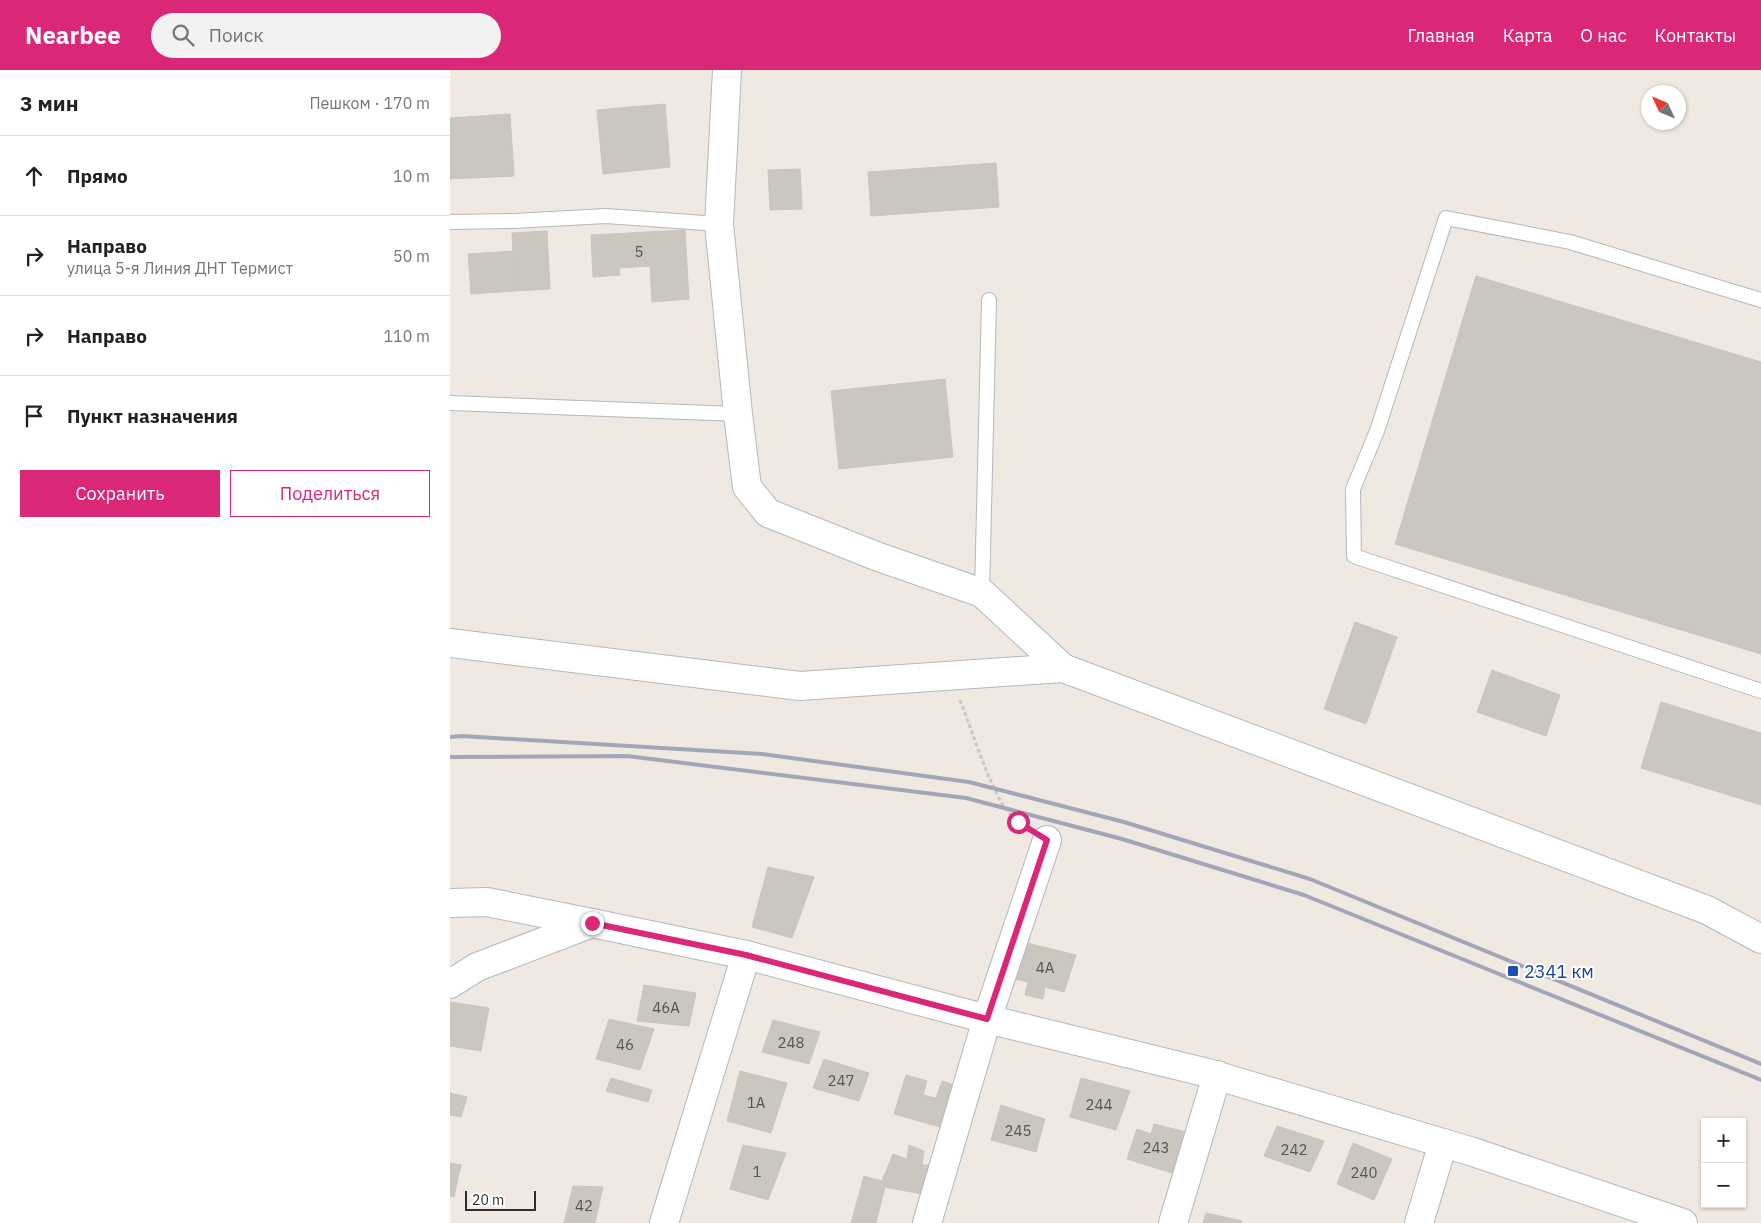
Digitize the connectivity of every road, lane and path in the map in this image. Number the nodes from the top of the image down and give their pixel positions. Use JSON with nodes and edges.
{"nodes":[{"id":1,"x":727,"y":70,"type":"edge"},
{"id":2,"x":450,"y":222,"type":"edge"},
{"id":3,"x":719,"y":224,"type":"junction"},
{"id":4,"x":990,"y":300,"type":"dead end"},
{"id":5,"x":1761,"y":300,"type":"edge"},
{"id":6,"x":450,"y":403,"type":"edge"},
{"id":7,"x":738,"y":414,"type":"junction"},
{"id":8,"x":982,"y":592,"type":"junction"},
{"id":9,"x":450,"y":643,"type":"edge"},
{"id":10,"x":1063,"y":668,"type":"junction"},
{"id":11,"x":951,"y":676,"type":"junction"},
{"id":12,"x":1761,"y":690,"type":"edge"},
{"id":13,"x":1047,"y":840,"type":"joint"},
{"id":14,"x":450,"y":903,"type":"edge"},
{"id":15,"x":592,"y":923,"type":"junction"},
{"id":16,"x":1761,"y":940,"type":"edge"},
{"id":17,"x":746,"y":955,"type":"junction"},
{"id":18,"x":450,"y":984,"type":"edge"},
{"id":19,"x":987,"y":1019,"type":"junction"},
{"id":20,"x":1217,"y":1075,"type":"junction"},
{"id":21,"x":1443,"y":1143,"type":"junction"},
{"id":22,"x":1652,"y":1218,"type":"edge"},
{"id":23,"x":664,"y":1223,"type":"edge"},
{"id":24,"x":927,"y":1223,"type":"edge"},
{"id":25,"x":1173,"y":1223,"type":"edge"},
{"id":26,"x":1419,"y":1223,"type":"edge"},
{"id":27,"x":1683,"y":1223,"type":"edge"}],
"edges":[{"from":1,"to":3,"type":"street"},
{"from":2,"to":3,"type":"lane"},
{"from":3,"to":7,"type":"street"},
{"from":4,"to":8,"type":"lane"},
{"from":5,"to":12,"type":"lane"},
{"from":6,"to":7,"type":"lane"},
{"from":7,"to":8,"type":"street"},
{"from":8,"to":10,"type":"street"},
{"from":9,"to":11,"type":"street"},
{"from":10,"to":11,"type":"street"},
{"from":10,"to":16,"type":"street"},
{"from":11,"to":13,"type":"path"},
{"from":13,"to":19,"type":"street"},
{"from":14,"to":15,"type":"street"},
{"from":15,"to":17,"type":"street"},
{"from":15,"to":18,"type":"street"},
{"from":17,"to":19,"type":"street"},
{"from":17,"to":23,"type":"street"},
{"from":19,"to":20,"type":"street"},
{"from":19,"to":24,"type":"street"},
{"from":20,"to":21,"type":"street"},
{"from":20,"to":25,"type":"street"},
{"from":21,"to":22,"type":"street"},
{"from":21,"to":26,"type":"street"},
{"from":22,"to":27,"type":"street"}]}
